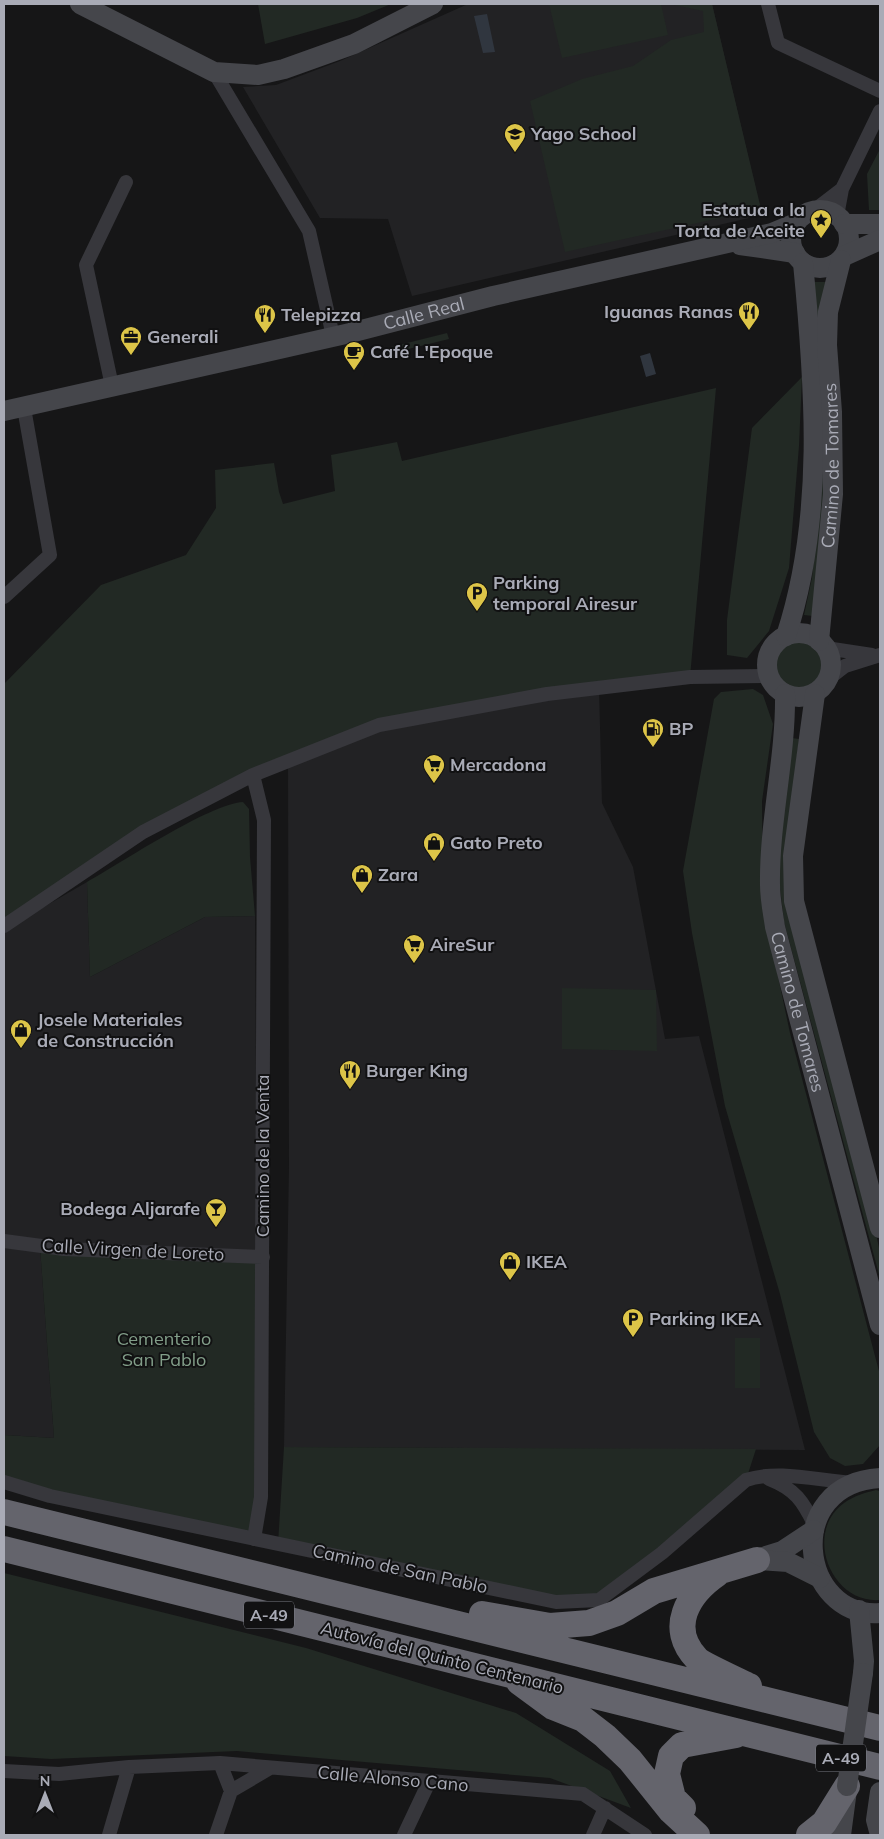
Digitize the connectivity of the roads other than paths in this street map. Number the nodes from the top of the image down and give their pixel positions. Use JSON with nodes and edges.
{"nodes":[{"id":1,"x":80,"y":4,"type":"edge"},
{"id":2,"x":433,"y":4,"type":"edge"},
{"id":3,"x":768,"y":4,"type":"edge"},
{"id":4,"x":214,"y":72,"type":"junction"},
{"id":5,"x":880,"y":91,"type":"edge"},
{"id":6,"x":880,"y":112,"type":"edge"},
{"id":7,"x":126,"y":182,"type":"dead end"},
{"id":8,"x":842,"y":189,"type":"junction"},
{"id":9,"x":804,"y":218,"type":"junction"},
{"id":10,"x":841,"y":220,"type":"junction"},
{"id":11,"x":880,"y":224,"type":"edge"},
{"id":12,"x":880,"y":240,"type":"edge"},
{"id":13,"x":728,"y":243,"type":"junction"},
{"id":14,"x":799,"y":258,"type":"junction"},
{"id":15,"x":842,"y":258,"type":"junction"},
{"id":16,"x":333,"y":336,"type":"junction"},
{"id":17,"x":112,"y":386,"type":"junction"},
{"id":18,"x":24,"y":408,"type":"junction"},
{"id":19,"x":4,"y":411,"type":"edge"},
{"id":20,"x":4,"y":598,"type":"edge"},
{"id":21,"x":786,"y":636,"type":"junction"},
{"id":22,"x":823,"y":644,"type":"junction"},
{"id":23,"x":878,"y":656,"type":"edge"},
{"id":24,"x":768,"y":676,"type":"junction"},
{"id":25,"x":821,"y":687,"type":"junction"},
{"id":26,"x":785,"y":694,"type":"junction"},
{"id":27,"x":253,"y":775,"type":"junction"},
{"id":28,"x":4,"y":926,"type":"edge"},
{"id":29,"x":880,"y":1228,"type":"edge"},
{"id":30,"x":4,"y":1241,"type":"edge"},
{"id":31,"x":263,"y":1257,"type":"junction"},
{"id":32,"x":880,"y":1325,"type":"edge"},
{"id":33,"x":759,"y":1476,"type":"junction"},
{"id":34,"x":871,"y":1477,"type":"edge"},
{"id":35,"x":4,"y":1482,"type":"edge"},
{"id":36,"x":4,"y":1512,"type":"edge"},
{"id":37,"x":814,"y":1528,"type":"junction"},
{"id":38,"x":254,"y":1538,"type":"junction"},
{"id":39,"x":4,"y":1549,"type":"edge"},
{"id":40,"x":757,"y":1560,"type":"junction"},
{"id":41,"x":726,"y":1568,"type":"junction"},
{"id":42,"x":820,"y":1578,"type":"junction"},
{"id":43,"x":356,"y":1598,"type":"junction"},
{"id":44,"x":859,"y":1610,"type":"junction"},
{"id":45,"x":880,"y":1613,"type":"edge"},
{"id":46,"x":508,"y":1674,"type":"junction"},
{"id":47,"x":781,"y":1704,"type":"junction"},
{"id":48,"x":880,"y":1728,"type":"edge"},
{"id":49,"x":745,"y":1733,"type":"junction"},
{"id":50,"x":220,"y":1762,"type":"junction"},
{"id":51,"x":129,"y":1767,"type":"junction"},
{"id":52,"x":880,"y":1767,"type":"edge"},
{"id":53,"x":270,"y":1768,"type":"junction"},
{"id":54,"x":4,"y":1772,"type":"edge"},
{"id":55,"x":429,"y":1782,"type":"junction"},
{"id":56,"x":847,"y":1786,"type":"junction"},
{"id":57,"x":231,"y":1791,"type":"junction"},
{"id":58,"x":880,"y":1792,"type":"edge"},
{"id":59,"x":605,"y":1808,"type":"junction"},
{"id":60,"x":878,"y":1827,"type":"edge"},
{"id":61,"x":109,"y":1835,"type":"edge"},
{"id":62,"x":216,"y":1835,"type":"edge"},
{"id":63,"x":404,"y":1835,"type":"edge"},
{"id":64,"x":593,"y":1835,"type":"edge"},
{"id":65,"x":645,"y":1835,"type":"edge"},
{"id":66,"x":697,"y":1835,"type":"edge"},
{"id":67,"x":710,"y":1835,"type":"edge"},
{"id":68,"x":809,"y":1835,"type":"edge"},
{"id":69,"x":841,"y":1835,"type":"edge"}],
"edges":[{"from":1,"to":4,"type":"street"},
{"from":2,"to":4,"type":"street"},
{"from":3,"to":5,"type":"street"},
{"from":4,"to":16,"type":"street"},
{"from":6,"to":8,"type":"street"},
{"from":7,"to":17,"type":"street"},
{"from":8,"to":9,"type":"street"},
{"from":8,"to":10,"type":"street"},
{"from":9,"to":10,"type":"street"},
{"from":9,"to":13,"type":"street","name":"Calle Real"},
{"from":9,"to":14,"type":"street"},
{"from":10,"to":11,"type":"street"},
{"from":10,"to":15,"type":"street"},
{"from":12,"to":15,"type":"street"},
{"from":13,"to":14,"type":"street","name":"Calle Real"},
{"from":13,"to":16,"type":"street","name":"Calle Real"},
{"from":14,"to":15,"type":"street"},
{"from":14,"to":21,"type":"street","name":"Camino de Tomares"},
{"from":15,"to":22,"type":"street","name":"Camino de Tomares"},
{"from":16,"to":17,"type":"street","name":"Calle Real"},
{"from":17,"to":18,"type":"street","name":"Calle Real"},
{"from":18,"to":19,"type":"street","name":"Calle Real"},
{"from":18,"to":20,"type":"street"},
{"from":21,"to":22,"type":"street"},
{"from":21,"to":24,"type":"street"},
{"from":22,"to":23,"type":"street"},
{"from":22,"to":25,"type":"street"},
{"from":23,"to":25,"type":"street"},
{"from":24,"to":26,"type":"street"},
{"from":24,"to":27,"type":"street"},
{"from":25,"to":26,"type":"street"},
{"from":25,"to":29,"type":"street","name":"Camino de Tomares"},
{"from":26,"to":32,"type":"street","name":"Camino de Tomares"},
{"from":27,"to":28,"type":"street"},
{"from":27,"to":31,"type":"street","name":"Camino de la Venta"},
{"from":30,"to":31,"type":"street","name":"Calle Virgen de Loreto"},
{"from":31,"to":38,"type":"street","name":"Camino de la Venta"},
{"from":33,"to":34,"type":"street","name":"Camino de San Pablo"},
{"from":33,"to":37,"type":"street"},
{"from":33,"to":38,"type":"street","name":"Camino de San Pablo"},
{"from":34,"to":37,"type":"street"},
{"from":35,"to":38,"type":"street","name":"Camino de San Pablo"},
{"from":36,"to":43,"type":"highway","name":"Autovía del Quinto Centenario","number":"A-49"},
{"from":37,"to":40,"type":"street"},
{"from":37,"to":42,"type":"street"},
{"from":39,"to":46,"type":"highway","name":"Autovía del Quinto Centenario","number":"A-49"},
{"from":40,"to":41,"type":"highway"},
{"from":40,"to":42,"type":"street"},
{"from":41,"to":43,"type":"highway"},
{"from":41,"to":47,"type":"highway"},
{"from":42,"to":44,"type":"street"},
{"from":43,"to":47,"type":"highway","name":"Autovía del Quinto Centenario","number":"A-49"},
{"from":44,"to":45,"type":"street"},
{"from":44,"to":56,"type":"street","bridge":true},
{"from":46,"to":49,"type":"highway","name":"Autovía del Quinto Centenario","number":"A-49"},
{"from":46,"to":66,"type":"highway"},
{"from":47,"to":48,"type":"highway","name":"Autovía del Quinto Centenario","number":"A-49"},
{"from":49,"to":52,"type":"highway","name":"Autovía del Quinto Centenario","number":"A-49"},
{"from":49,"to":67,"type":"highway"},
{"from":50,"to":51,"type":"street","name":"Calle Alonso Cano"},
{"from":50,"to":53,"type":"street","name":"Calle Alonso Cano"},
{"from":50,"to":57,"type":"street"},
{"from":51,"to":54,"type":"street","name":"Calle Alonso Cano"},
{"from":51,"to":61,"type":"street"},
{"from":53,"to":55,"type":"street","name":"Calle Alonso Cano"},
{"from":53,"to":57,"type":"street"},
{"from":55,"to":59,"type":"street","name":"Calle Alonso Cano"},
{"from":55,"to":63,"type":"street"},
{"from":56,"to":68,"type":"highway"},
{"from":56,"to":69,"type":"street"},
{"from":57,"to":62,"type":"street"},
{"from":58,"to":60,"type":"street"},
{"from":59,"to":64,"type":"street"},
{"from":59,"to":65,"type":"street","name":"Calle Alonso Cano"}]}
